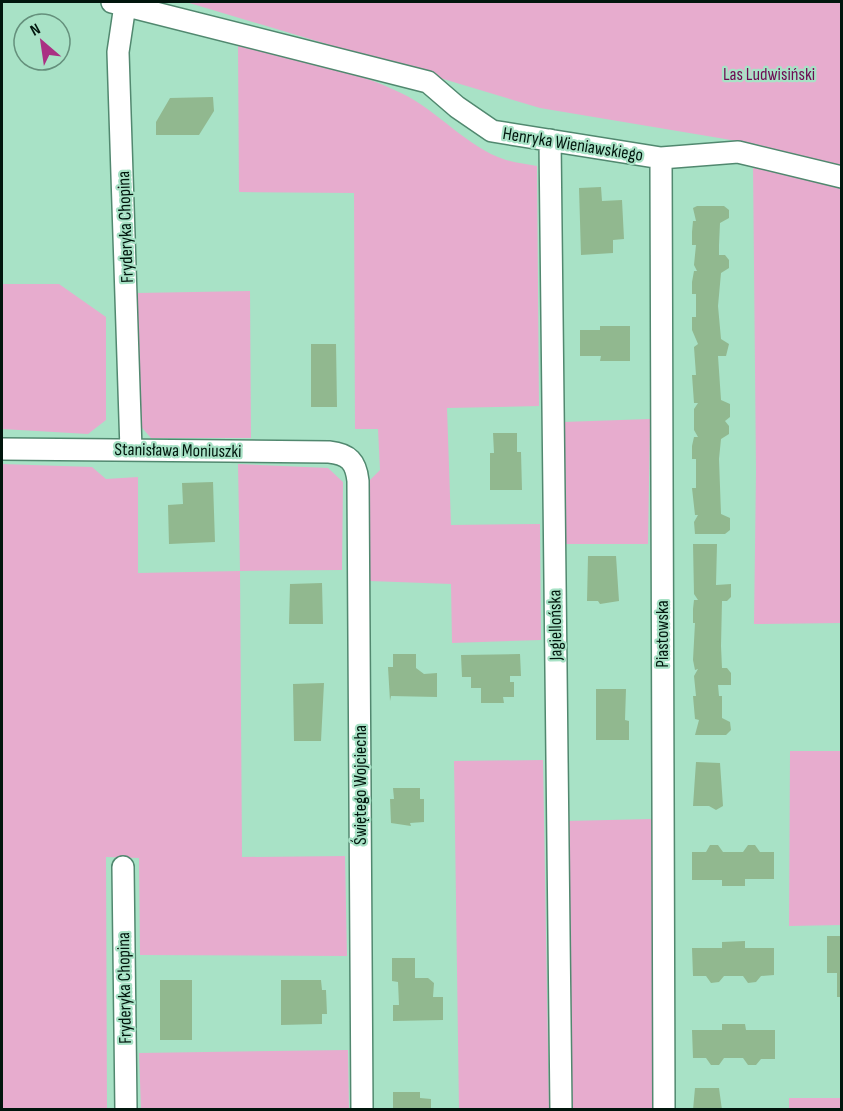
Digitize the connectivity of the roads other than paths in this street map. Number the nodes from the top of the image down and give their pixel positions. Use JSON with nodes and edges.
{"nodes":[{"id":1,"x":119,"y":3,"type":"edge"},
{"id":2,"x":550,"y":140,"type":"junction"},
{"id":3,"x":661,"y":158,"type":"junction"},
{"id":4,"x":842,"y":177,"type":"edge"},
{"id":5,"x":2,"y":448,"type":"edge"},
{"id":6,"x":131,"y":450,"type":"junction"},
{"id":7,"x":352,"y":461,"type":"joint"},
{"id":8,"x":123,"y":867,"type":"dead end"},
{"id":9,"x":126,"y":1110,"type":"edge"},
{"id":10,"x":362,"y":1110,"type":"edge"},
{"id":11,"x":561,"y":1110,"type":"edge"},
{"id":12,"x":664,"y":1110,"type":"edge"}],
"edges":[{"from":1,"to":2,"type":"street","name":"Henryka Wieniawskiego"},
{"from":1,"to":6,"type":"street","name":"Fryderyka Chopina"},
{"from":2,"to":3,"type":"street","name":"Henryka Wieniawskiego"},
{"from":2,"to":11,"type":"street","name":"Jagiellońska"},
{"from":3,"to":4,"type":"street","name":"Henryka Wieniawskiego"},
{"from":3,"to":12,"type":"street","name":"Piastowska"},
{"from":5,"to":6,"type":"street","name":"Stanisława Moniuszki"},
{"from":6,"to":7,"type":"street","name":"Stanisława Moniuszki"},
{"from":7,"to":10,"type":"street","name":"Świętego Wojciecha"},
{"from":8,"to":9,"type":"street","name":"Fryderyka Chopina"}]}
